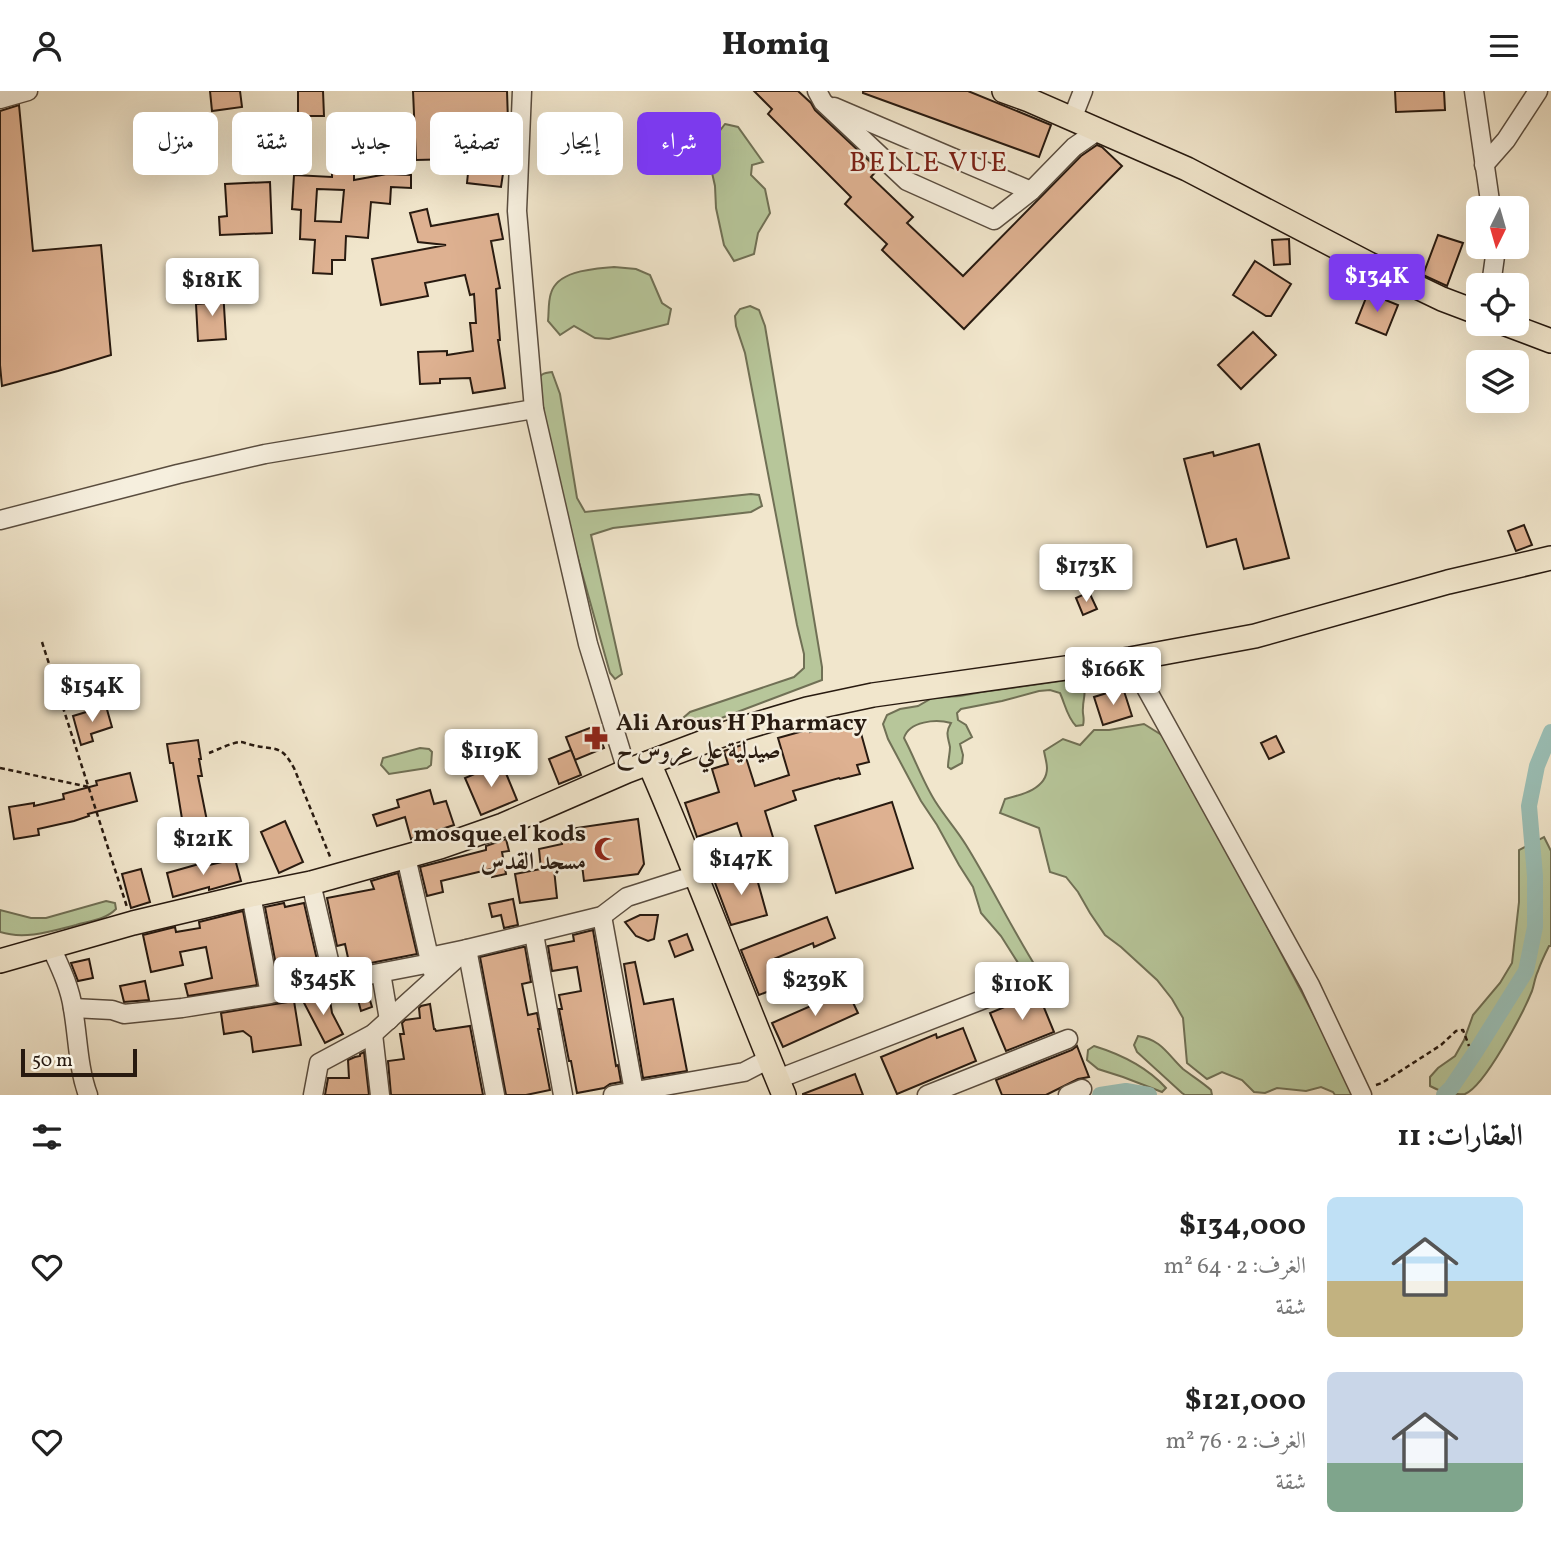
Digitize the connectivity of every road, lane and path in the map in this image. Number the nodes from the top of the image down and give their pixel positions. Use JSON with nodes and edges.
{"nodes":[{"id":1,"x":29,"y":91,"type":"edge"},
{"id":2,"x":522,"y":91,"type":"edge"},
{"id":3,"x":1004,"y":91,"type":"edge"},
{"id":4,"x":1083,"y":91,"type":"edge"},
{"id":5,"x":1474,"y":91,"type":"edge"},
{"id":6,"x":1538,"y":91,"type":"edge"},
{"id":7,"x":820,"y":96,"type":"edge"},
{"id":8,"x":1031,"y":96,"type":"edge"},
{"id":9,"x":0,"y":99,"type":"edge"},
{"id":10,"x":1072,"y":119,"type":"junction"},
{"id":11,"x":1097,"y":131,"type":"junction"},
{"id":12,"x":1484,"y":165,"type":"junction"},
{"id":13,"x":1031,"y":191,"type":"junction"},
{"id":14,"x":1488,"y":196,"type":"edge"},
{"id":15,"x":1466,"y":308,"type":"edge"},
{"id":16,"x":1529,"y":333,"type":"edge"},
{"id":17,"x":1551,"y":341,"type":"edge"},
{"id":18,"x":534,"y":409,"type":"junction"},
{"id":19,"x":0,"y":520,"type":"edge"},
{"id":20,"x":1551,"y":558,"type":"edge"},
{"id":21,"x":42,"y":642,"type":"dead end"},
{"id":22,"x":1130,"y":659,"type":"junction"},
{"id":23,"x":209,"y":753,"type":"dead end"},
{"id":24,"x":649,"y":763,"type":"junction"},
{"id":25,"x":0,"y":768,"type":"edge"},
{"id":26,"x":626,"y":771,"type":"junction"},
{"id":27,"x":89,"y":787,"type":"junction"},
{"id":28,"x":406,"y":857,"type":"junction"},
{"id":29,"x":337,"y":875,"type":"junction"},
{"id":30,"x":696,"y":876,"type":"junction"},
{"id":31,"x":311,"y":883,"type":"junction"},
{"id":32,"x":251,"y":895,"type":"junction"},
{"id":33,"x":627,"y":897,"type":"junction"},
{"id":34,"x":602,"y":916,"type":"junction"},
{"id":35,"x":133,"y":923,"type":"junction"},
{"id":36,"x":572,"y":924,"type":"junction"},
{"id":37,"x":534,"y":934,"type":"junction"},
{"id":38,"x":51,"y":947,"type":"junction"},
{"id":39,"x":467,"y":949,"type":"junction"},
{"id":40,"x":0,"y":961,"type":"edge"},
{"id":41,"x":431,"y":966,"type":"junction"},
{"id":42,"x":381,"y":973,"type":"junction"},
{"id":43,"x":334,"y":982,"type":"junction"},
{"id":44,"x":1023,"y":984,"type":"dead end"},
{"id":45,"x":271,"y":994,"type":"junction"},
{"id":46,"x":73,"y":1008,"type":"junction"},
{"id":47,"x":389,"y":1020,"type":"junction"},
{"id":48,"x":373,"y":1034,"type":"junction"},
{"id":49,"x":1068,"y":1039,"type":"dead end"},
{"id":50,"x":1469,"y":1046,"type":"dead end"},
{"id":51,"x":777,"y":1078,"type":"edge"},
{"id":52,"x":634,"y":1091,"type":"junction"},
{"id":53,"x":658,"y":1091,"type":"edge"},
{"id":54,"x":1362,"y":1093,"type":"edge"},
{"id":55,"x":88,"y":1095,"type":"edge"},
{"id":56,"x":313,"y":1095,"type":"edge"},
{"id":57,"x":380,"y":1095,"type":"edge"},
{"id":58,"x":495,"y":1095,"type":"edge"},
{"id":59,"x":563,"y":1095,"type":"edge"},
{"id":60,"x":614,"y":1095,"type":"edge"},
{"id":61,"x":927,"y":1095,"type":"edge"}],
"edges":[{"from":1,"to":9,"type":"street"},
{"from":2,"to":18,"type":"street"},
{"from":3,"to":8,"type":"main road"},
{"from":4,"to":10,"type":"street"},
{"from":5,"to":12,"type":"street"},
{"from":6,"to":12,"type":"street"},
{"from":7,"to":13,"type":"street"},
{"from":7,"to":13,"type":"street"},
{"from":8,"to":10,"type":"main road"},
{"from":10,"to":11,"type":"main road"},
{"from":11,"to":13,"type":"street"},
{"from":11,"to":15,"type":"main road"},
{"from":12,"to":14,"type":"street"},
{"from":16,"to":17,"type":"main road"},
{"from":18,"to":19,"type":"street"},
{"from":18,"to":26,"type":"street"},
{"from":20,"to":22,"type":"main road"},
{"from":21,"to":27,"type":"path"},
{"from":22,"to":24,"type":"main road"},
{"from":22,"to":54,"type":"street"},
{"from":23,"to":29,"type":"path"},
{"from":24,"to":26,"type":"main road"},
{"from":24,"to":30,"type":"main road"},
{"from":25,"to":27,"type":"path"},
{"from":26,"to":28,"type":"main road"},
{"from":27,"to":35,"type":"path"},
{"from":28,"to":29,"type":"main road"},
{"from":28,"to":41,"type":"street"},
{"from":29,"to":31,"type":"main road"},
{"from":30,"to":33,"type":"street"},
{"from":30,"to":51,"type":"main road"},
{"from":31,"to":32,"type":"main road"},
{"from":31,"to":43,"type":"street"},
{"from":32,"to":35,"type":"main road"},
{"from":32,"to":45,"type":"street"},
{"from":33,"to":34,"type":"street"},
{"from":33,"to":36,"type":"street"},
{"from":34,"to":36,"type":"street"},
{"from":34,"to":52,"type":"street"},
{"from":35,"to":38,"type":"main road"},
{"from":36,"to":37,"type":"street"},
{"from":37,"to":39,"type":"street"},
{"from":37,"to":59,"type":"street"},
{"from":38,"to":40,"type":"main road"},
{"from":38,"to":46,"type":"street"},
{"from":39,"to":41,"type":"street"},
{"from":39,"to":58,"type":"street"},
{"from":41,"to":42,"type":"street"},
{"from":41,"to":47,"type":"street"},
{"from":42,"to":43,"type":"street"},
{"from":42,"to":47,"type":"street"},
{"from":43,"to":45,"type":"street"},
{"from":44,"to":51,"type":"street"},
{"from":45,"to":46,"type":"street"},
{"from":46,"to":55,"type":"street"},
{"from":47,"to":48,"type":"street"},
{"from":48,"to":56,"type":"street"},
{"from":48,"to":57,"type":"street"},
{"from":49,"to":61,"type":"street"},
{"from":50,"to":54,"type":"path"},
{"from":51,"to":53,"type":"street"},
{"from":52,"to":53,"type":"street"},
{"from":52,"to":60,"type":"street"}]}
